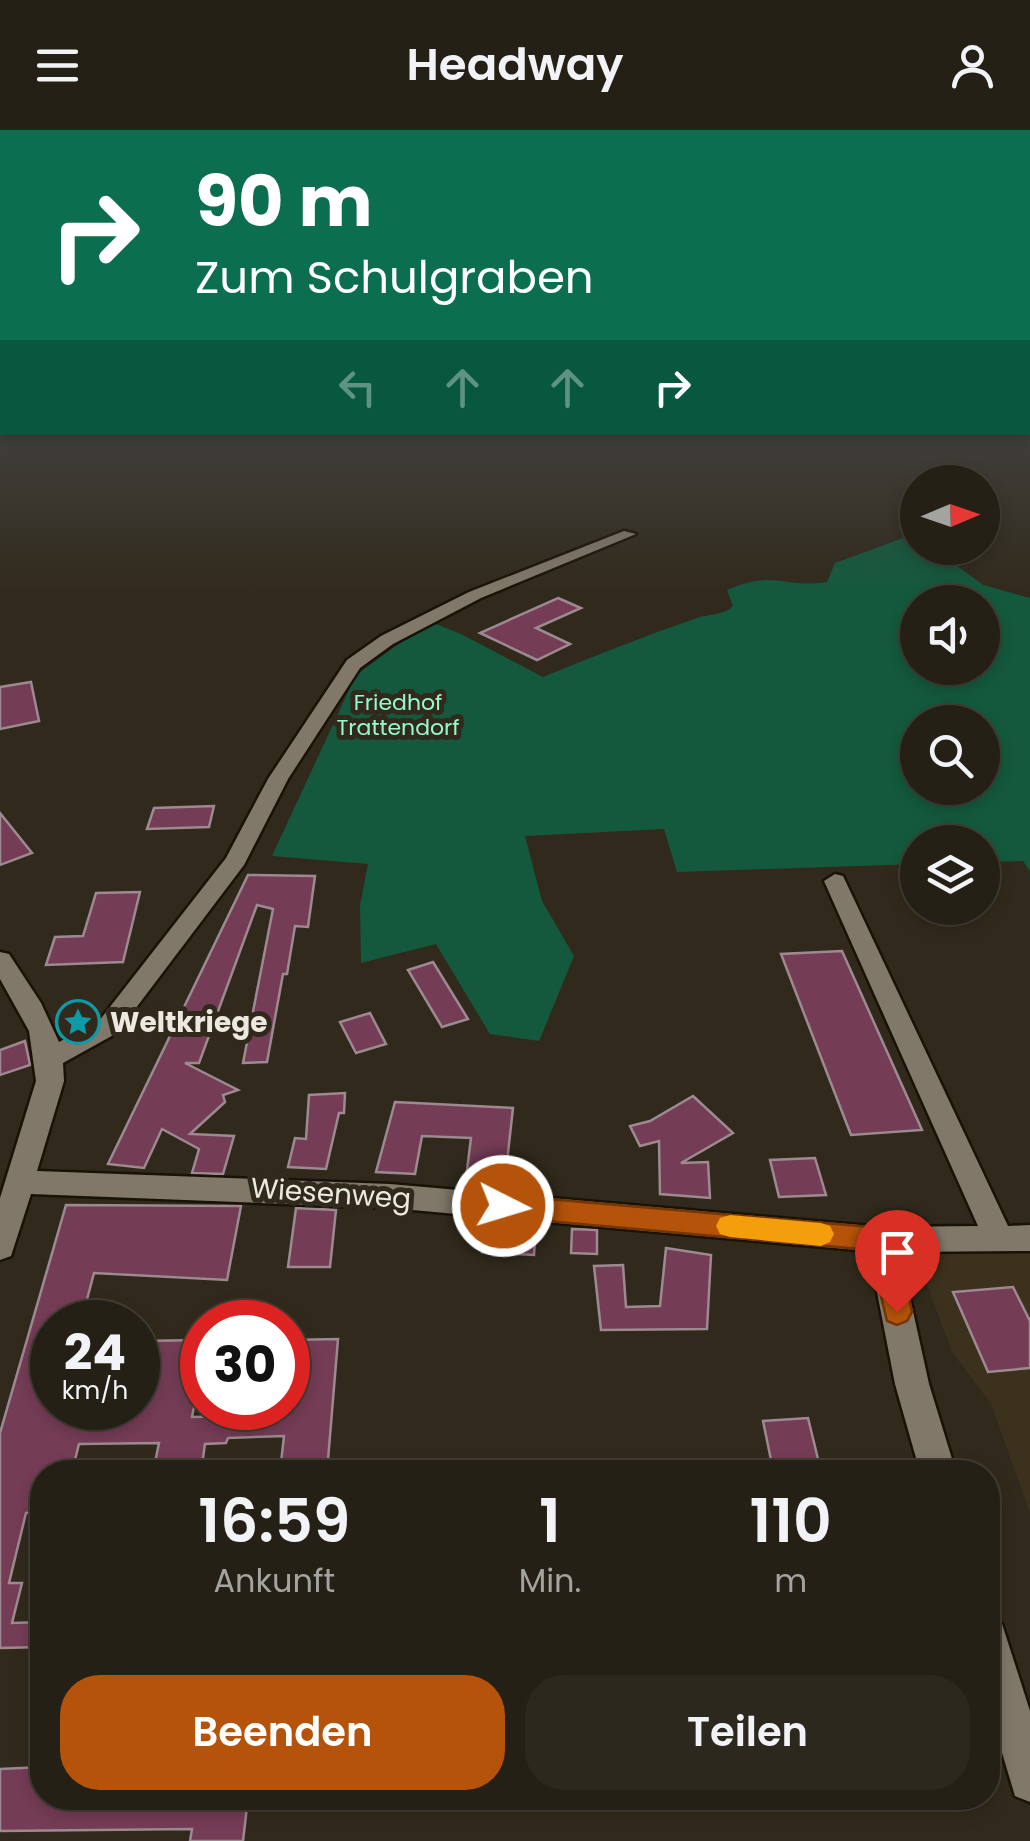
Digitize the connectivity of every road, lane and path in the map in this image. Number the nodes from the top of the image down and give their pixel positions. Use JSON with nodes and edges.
{"nodes":[{"id":1,"x":628,"y":534,"type":"dead end"},
{"id":2,"x":835,"y":881,"type":"dead end"},
{"id":3,"x":0,"y":960,"type":"edge"},
{"id":4,"x":51,"y":1058,"type":"junction"},
{"id":5,"x":11,"y":1199,"type":"edge"},
{"id":6,"x":882,"y":1240,"type":"junction"},
{"id":7,"x":1015,"y":1240,"type":"edge"},
{"id":8,"x":0,"y":1247,"type":"edge"},
{"id":9,"x":934,"y":1460,"type":"edge"},
{"id":10,"x":1000,"y":1679,"type":"edge"},
{"id":11,"x":1030,"y":1781,"type":"edge"}],
"edges":[{"from":1,"to":4,"type":"street"},
{"from":2,"to":7,"type":"street","name":"Wiesenweg"},
{"from":3,"to":4,"type":"street"},
{"from":4,"to":5,"type":"street"},
{"from":5,"to":6,"type":"street","name":"Wiesenweg"},
{"from":5,"to":8,"type":"street"},
{"from":6,"to":7,"type":"street","name":"Wiesenweg"},
{"from":6,"to":9,"type":"street"},
{"from":10,"to":11,"type":"street"}]}
